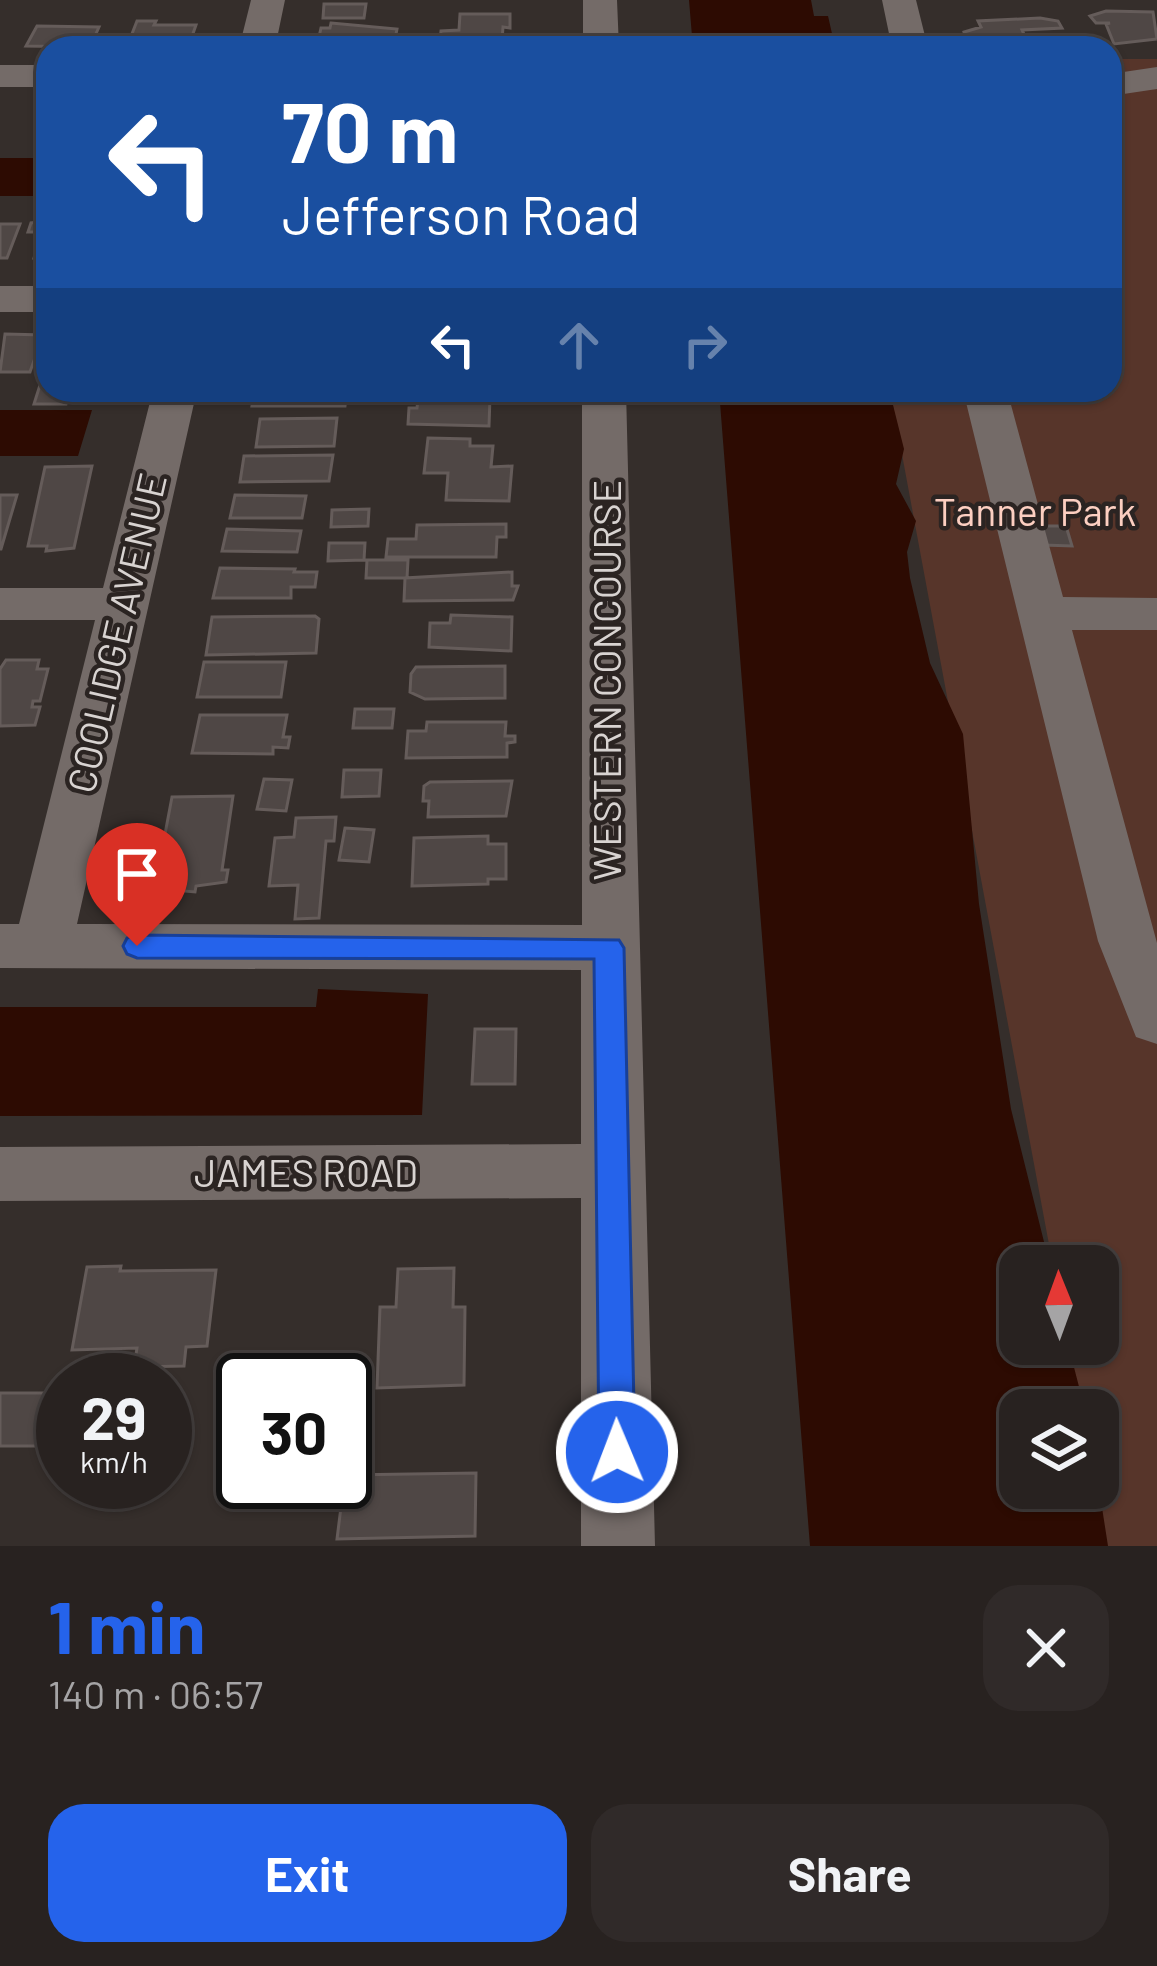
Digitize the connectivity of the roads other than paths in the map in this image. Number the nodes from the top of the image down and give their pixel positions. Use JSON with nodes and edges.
{"nodes":[{"id":1,"x":268,"y":0,"type":"edge"},
{"id":2,"x":600,"y":0,"type":"edge"},
{"id":3,"x":898,"y":0,"type":"edge"},
{"id":4,"x":259,"y":36,"type":"edge"},
{"id":5,"x":601,"y":36,"type":"edge"},
{"id":6,"x":907,"y":36,"type":"edge"},
{"id":7,"x":0,"y":76,"type":"edge"},
{"id":8,"x":36,"y":76,"type":"edge"},
{"id":9,"x":1157,"y":78,"type":"edge"},
{"id":10,"x":1122,"y":83,"type":"edge"},
{"id":11,"x":0,"y":299,"type":"edge"},
{"id":12,"x":36,"y":299,"type":"edge"},
{"id":13,"x":172,"y":402,"type":"edge"},
{"id":14,"x":604,"y":402,"type":"edge"},
{"id":15,"x":988,"y":402,"type":"edge"},
{"id":16,"x":0,"y":604,"type":"edge"},
{"id":17,"x":124,"y":604,"type":"junction"},
{"id":18,"x":1042,"y":613,"type":"junction"},
{"id":19,"x":1157,"y":614,"type":"edge"},
{"id":20,"x":22,"y":946,"type":"edge"},
{"id":21,"x":609,"y":948,"type":"junction"},
{"id":22,"x":1157,"y":1020,"type":"edge"},
{"id":23,"x":612,"y":1171,"type":"junction"},
{"id":24,"x":0,"y":1174,"type":"edge"},
{"id":25,"x":618,"y":1546,"type":"edge"}],
"edges":[{"from":1,"to":4,"type":"street"},
{"from":2,"to":5,"type":"street"},
{"from":3,"to":6,"type":"street"},
{"from":7,"to":8,"type":"street"},
{"from":9,"to":10,"type":"street"},
{"from":11,"to":12,"type":"street"},
{"from":13,"to":17,"type":"street","name":"COOLIDGE AVENUE"},
{"from":14,"to":21,"type":"street","name":"WESTERN CONCOURSE"},
{"from":15,"to":18,"type":"street"},
{"from":16,"to":17,"type":"street"},
{"from":17,"to":20,"type":"street","name":"COOLIDGE AVENUE"},
{"from":18,"to":19,"type":"street"},
{"from":18,"to":22,"type":"street"},
{"from":20,"to":21,"type":"street"},
{"from":21,"to":23,"type":"street","name":"WESTERN CONCOURSE"},
{"from":23,"to":24,"type":"street","name":"JAMES ROAD"},
{"from":23,"to":25,"type":"street","name":"WESTERN CONCOURSE"}]}
